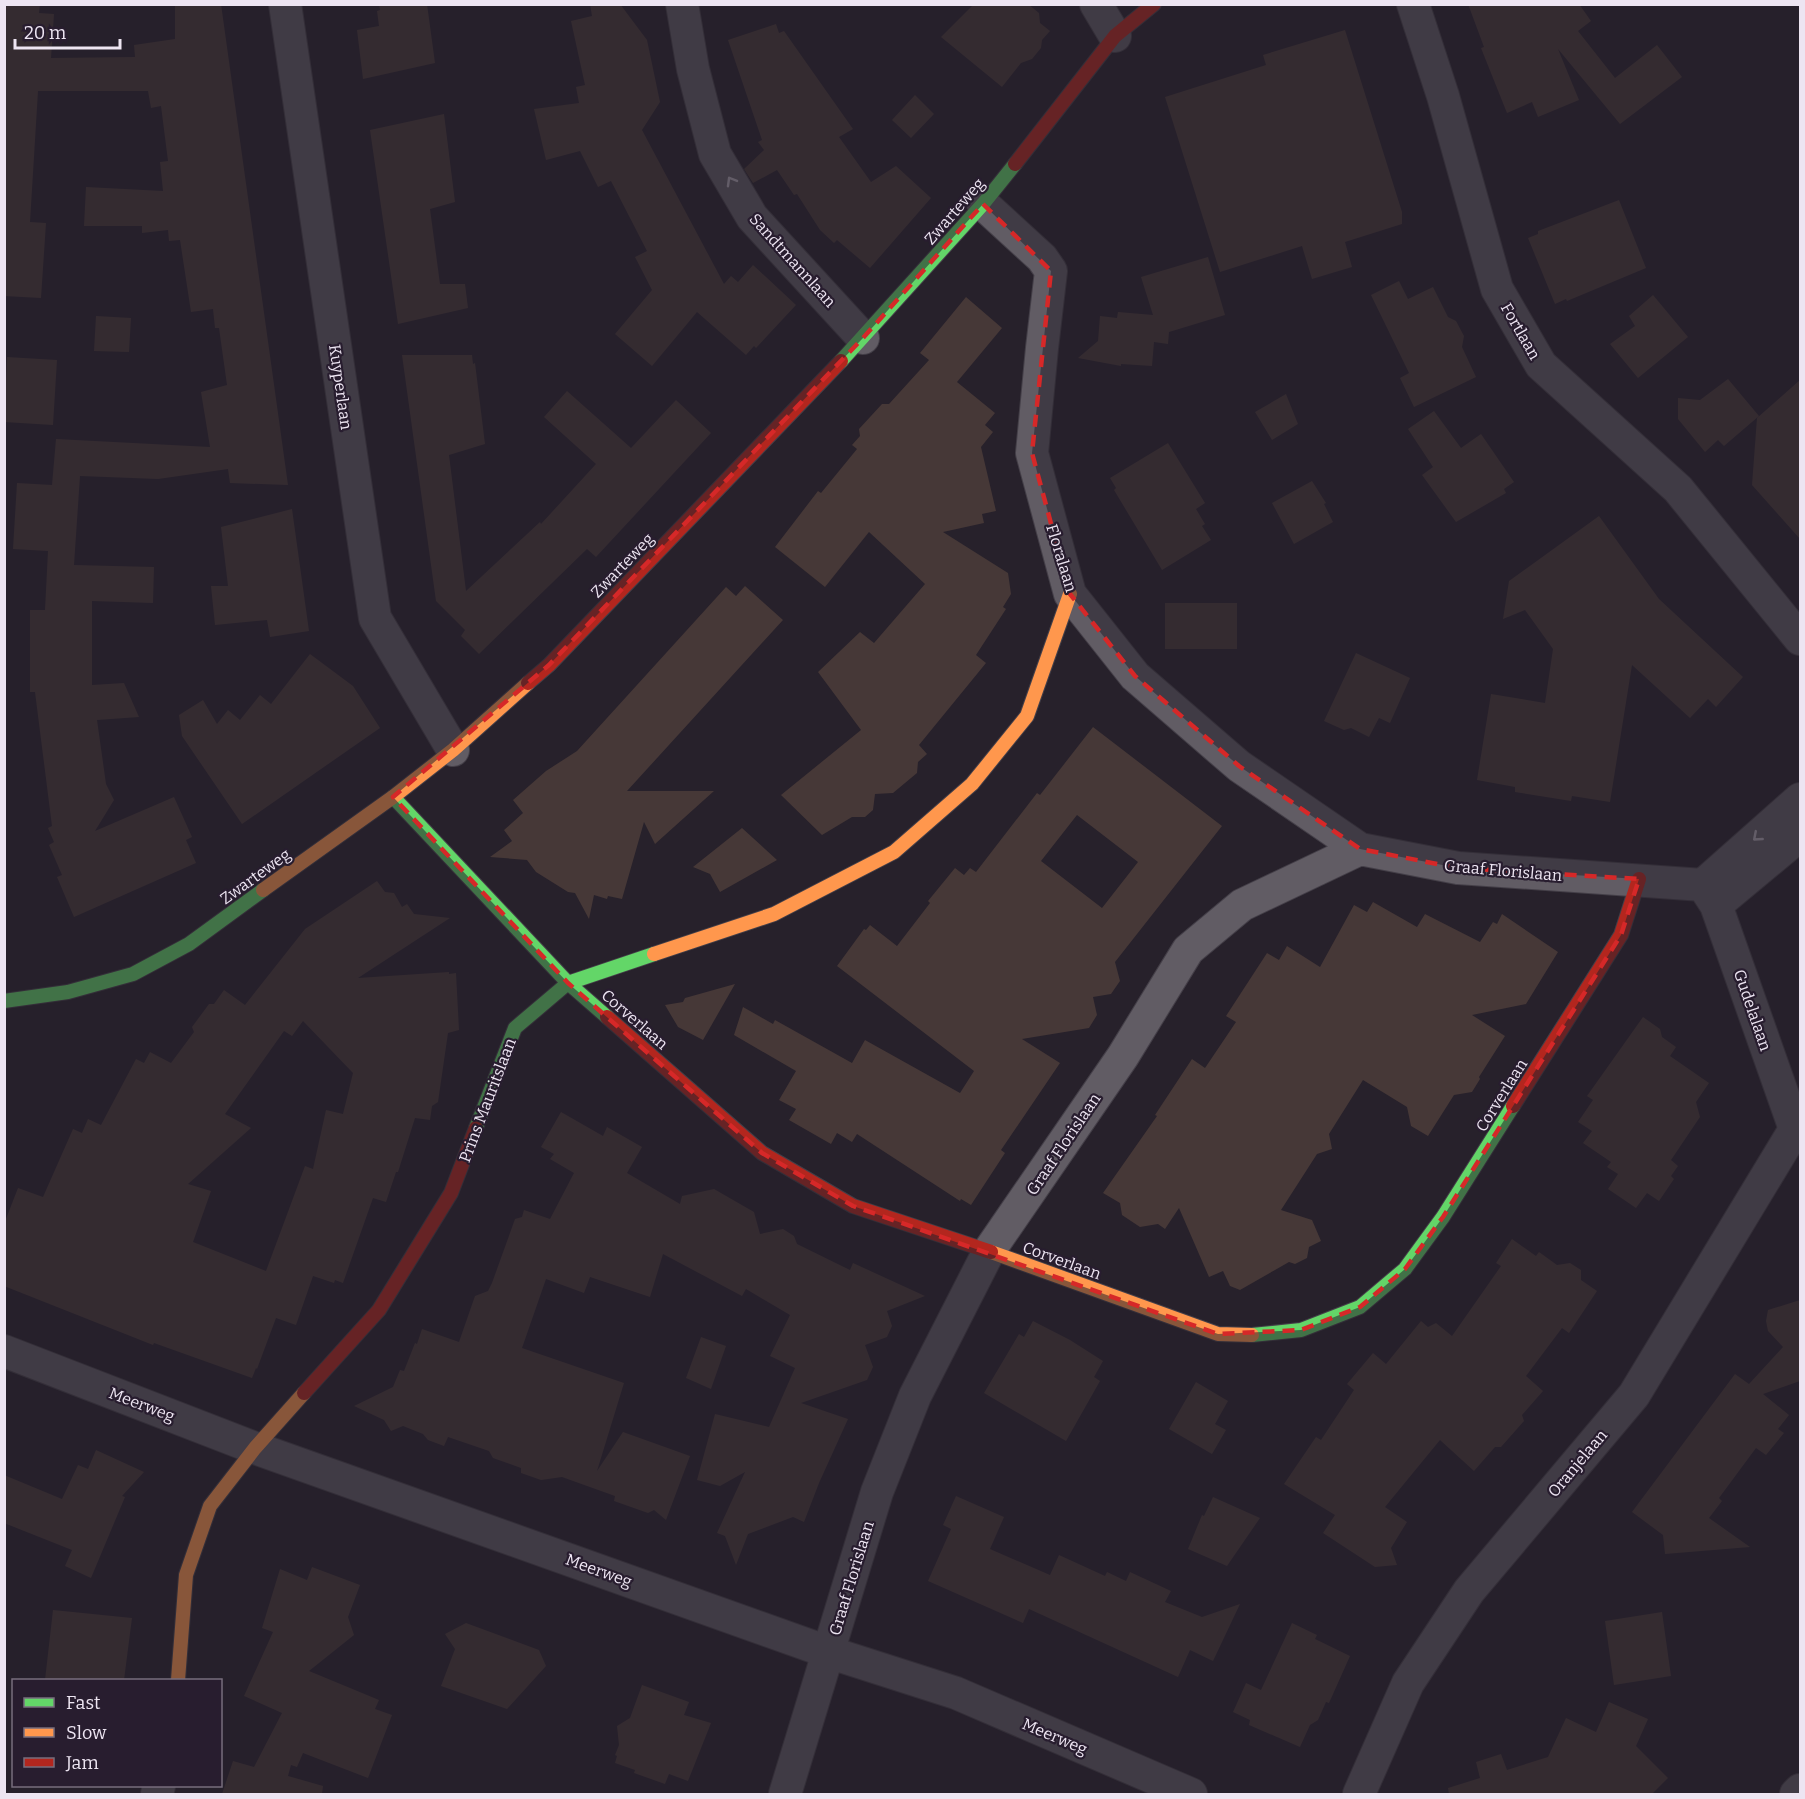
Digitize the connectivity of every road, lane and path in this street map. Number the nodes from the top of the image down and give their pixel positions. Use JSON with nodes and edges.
{"nodes":[{"id":1,"x":285,"y":4,"type":"edge"},
{"id":2,"x":682,"y":4,"type":"edge"},
{"id":3,"x":1096,"y":4,"type":"edge"},
{"id":4,"x":1154,"y":4,"type":"edge"},
{"id":5,"x":1413,"y":4,"type":"edge"},
{"id":6,"x":1115,"y":36,"type":"junction"},
{"id":7,"x":983,"y":204,"type":"junction"},
{"id":8,"x":863,"y":338,"type":"junction"},
{"id":9,"x":1070,"y":594,"type":"junction"},
{"id":10,"x":1800,"y":639,"type":"edge"},
{"id":11,"x":453,"y":750,"type":"junction"},
{"id":12,"x":393,"y":797,"type":"junction"},
{"id":13,"x":1800,"y":799,"type":"edge"},
{"id":14,"x":1800,"y":835,"type":"edge"},
{"id":15,"x":1360,"y":849,"type":"junction"},
{"id":16,"x":1639,"y":879,"type":"junction"},
{"id":17,"x":1710,"y":895,"type":"junction"},
{"id":18,"x":568,"y":983,"type":"junction"},
{"id":19,"x":4,"y":1000,"type":"edge"},
{"id":20,"x":1798,"y":1133,"type":"edge"},
{"id":21,"x":989,"y":1251,"type":"junction"},
{"id":22,"x":4,"y":1351,"type":"edge"},
{"id":23,"x":255,"y":1448,"type":"junction"},
{"id":24,"x":828,"y":1652,"type":"junction"},
{"id":25,"x":178,"y":1679,"type":"edge"},
{"id":26,"x":1800,"y":1790,"type":"edge"},
{"id":27,"x":785,"y":1794,"type":"edge"},
{"id":28,"x":1191,"y":1794,"type":"edge"},
{"id":29,"x":1359,"y":1794,"type":"edge"},
{"id":30,"x":1796,"y":1794,"type":"edge"}],
"edges":[{"from":1,"to":11,"type":"street","name":"Kuyperlaan"},
{"from":8,"to":2,"type":"street","name":"Sandtmannlaan","one_way":true},
{"from":3,"to":6,"type":"street"},
{"from":4,"to":6,"type":"street","name":"Zwarteweg"},
{"from":5,"to":10,"type":"street","name":"Fortlaan"},
{"from":6,"to":7,"type":"street","name":"Zwarteweg"},
{"from":7,"to":8,"type":"street","name":"Zwarteweg"},
{"from":7,"to":9,"type":"street","name":"Floralaan"},
{"from":8,"to":11,"type":"street","name":"Zwarteweg"},
{"from":9,"to":15,"type":"street","name":"Floralaan"},
{"from":9,"to":18,"type":"street","name":"Prins Mauritslaan"},
{"from":11,"to":12,"type":"street","name":"Zwarteweg"},
{"from":12,"to":18,"type":"street","name":"Corverlaan"},
{"from":12,"to":19,"type":"street","name":"Zwarteweg"},
{"from":13,"to":17,"type":"street","one_way":true},
{"from":14,"to":17,"type":"street"},
{"from":15,"to":16,"type":"street","name":"Graaf Florislaan"},
{"from":15,"to":21,"type":"street","name":"Graaf Florislaan"},
{"from":16,"to":17,"type":"street","name":"Graaf Florislaan"},
{"from":16,"to":21,"type":"street","name":"Corverlaan"},
{"from":17,"to":20,"type":"street","name":"Gudelalaan"},
{"from":18,"to":21,"type":"street","name":"Corverlaan"},
{"from":18,"to":23,"type":"street","name":"Prins Mauritslaan"},
{"from":20,"to":29,"type":"street","name":"Oranjelaan"},
{"from":21,"to":24,"type":"street","name":"Graaf Florislaan"},
{"from":22,"to":23,"type":"street","name":"Meerweg"},
{"from":23,"to":24,"type":"street","name":"Meerweg"},
{"from":23,"to":25,"type":"street","name":"Prins Mauritslaan"},
{"from":24,"to":27,"type":"street","name":"Graaf Florislaan"},
{"from":24,"to":28,"type":"street","name":"Meerweg"},
{"from":26,"to":30,"type":"street"}]}
